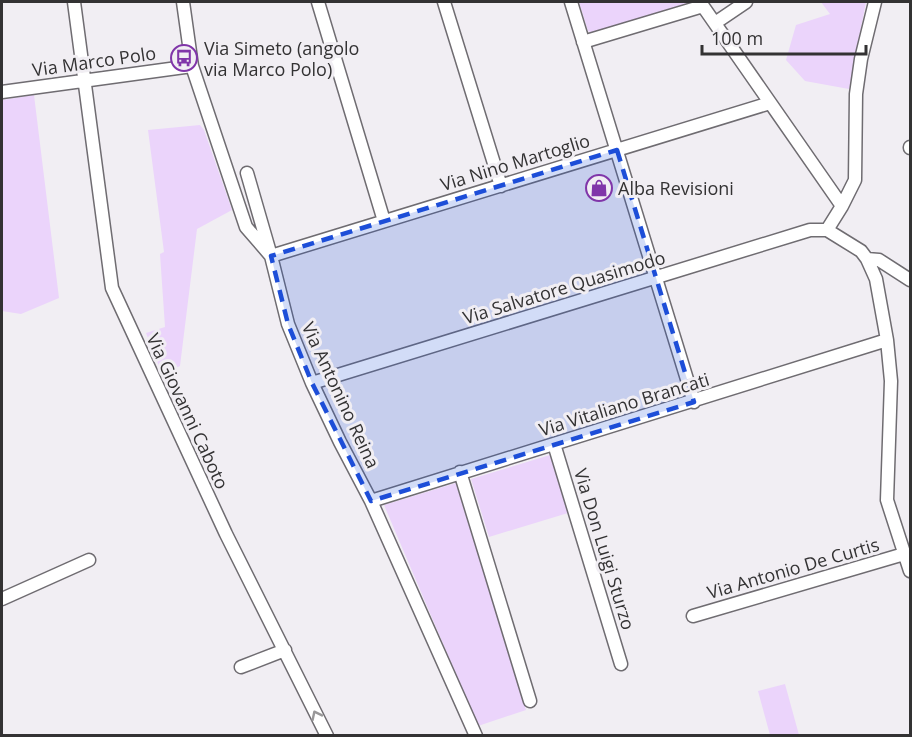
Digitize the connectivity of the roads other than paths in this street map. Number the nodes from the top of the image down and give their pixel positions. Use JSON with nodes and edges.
{"nodes":[{"id":1,"x":74,"y":2,"type":"edge"},
{"id":2,"x":183,"y":2,"type":"edge"},
{"id":3,"x":318,"y":2,"type":"edge"},
{"id":4,"x":444,"y":2,"type":"edge"},
{"id":5,"x":571,"y":2,"type":"edge"},
{"id":6,"x":746,"y":2,"type":"edge"},
{"id":7,"x":875,"y":2,"type":"edge"},
{"id":8,"x":701,"y":4,"type":"edge"},
{"id":9,"x":715,"y":23,"type":"junction"},
{"id":10,"x":583,"y":42,"type":"junction"},
{"id":11,"x":192,"y":66,"type":"junction"},
{"id":12,"x":84,"y":81,"type":"junction"},
{"id":13,"x":2,"y":92,"type":"edge"},
{"id":14,"x":770,"y":104,"type":"junction"},
{"id":15,"x":617,"y":150,"type":"junction"},
{"id":16,"x":247,"y":173,"type":"dead end"},
{"id":17,"x":501,"y":186,"type":"junction"},
{"id":18,"x":842,"y":206,"type":"junction"},
{"id":19,"x":384,"y":221,"type":"junction"},
{"id":20,"x":827,"y":230,"type":"junction"},
{"id":21,"x":271,"y":256,"type":"junction"},
{"id":22,"x":867,"y":259,"type":"junction"},
{"id":23,"x":656,"y":278,"type":"junction"},
{"id":24,"x":910,"y":280,"type":"edge"},
{"id":25,"x":887,"y":340,"type":"junction"},
{"id":26,"x":312,"y":383,"type":"junction"},
{"id":27,"x":694,"y":402,"type":"junction"},
{"id":28,"x":554,"y":444,"type":"junction"},
{"id":29,"x":460,"y":472,"type":"junction"},
{"id":30,"x":371,"y":501,"type":"junction"},
{"id":31,"x":904,"y":554,"type":"junction"},
{"id":32,"x":89,"y":560,"type":"dead end"},
{"id":33,"x":910,"y":571,"type":"edge"},
{"id":34,"x":2,"y":599,"type":"edge"},
{"id":35,"x":693,"y":616,"type":"dead end"},
{"id":36,"x":285,"y":650,"type":"junction"},
{"id":37,"x":621,"y":664,"type":"dead end"},
{"id":38,"x":240,"y":667,"type":"dead end"},
{"id":39,"x":530,"y":701,"type":"dead end"},
{"id":40,"x":327,"y":735,"type":"edge"},
{"id":41,"x":476,"y":735,"type":"edge"}],
"edges":[{"from":1,"to":12,"type":"street","name":"Via Giovanni Caboto"},
{"from":2,"to":11,"type":"street","name":"Via Antonino Reina"},
{"from":3,"to":19,"type":"street"},
{"from":4,"to":17,"type":"street"},
{"from":5,"to":10,"type":"street"},
{"from":6,"to":9,"type":"street"},
{"from":7,"to":18,"type":"street"},
{"from":8,"to":9,"type":"street"},
{"from":8,"to":10,"type":"street"},
{"from":9,"to":14,"type":"street"},
{"from":10,"to":15,"type":"street"},
{"from":11,"to":12,"type":"street","name":"Via Marco Polo"},
{"from":11,"to":21,"type":"street","name":"Via Antonino Reina"},
{"from":12,"to":13,"type":"street","name":"Via Marco Polo"},
{"from":12,"to":36,"type":"street","name":"Via Giovanni Caboto"},
{"from":14,"to":15,"type":"street","name":"Via Nino Martoglio"},
{"from":14,"to":18,"type":"street"},
{"from":15,"to":17,"type":"street","name":"Via Nino Martoglio"},
{"from":15,"to":23,"type":"street"},
{"from":16,"to":21,"type":"street"},
{"from":17,"to":19,"type":"street","name":"Via Nino Martoglio"},
{"from":18,"to":20,"type":"street"},
{"from":19,"to":21,"type":"street","name":"Via Nino Martoglio"},
{"from":20,"to":22,"type":"street"},
{"from":20,"to":23,"type":"street","name":"Via Salvatore Quasimodo"},
{"from":21,"to":26,"type":"street","name":"Via Antonino Reina"},
{"from":22,"to":24,"type":"street"},
{"from":22,"to":25,"type":"street"},
{"from":23,"to":26,"type":"street","name":"Via Salvatore Quasimodo"},
{"from":23,"to":27,"type":"street"},
{"from":25,"to":27,"type":"street","name":"Via Vitaliano Brancati"},
{"from":25,"to":31,"type":"street"},
{"from":26,"to":30,"type":"street","name":"Via Antonino Reina"},
{"from":27,"to":28,"type":"street","name":"Via Vitaliano Brancati"},
{"from":28,"to":29,"type":"street","name":"Via Vitaliano Brancati"},
{"from":28,"to":37,"type":"street","name":"Via Don Luigi Sturzo"},
{"from":29,"to":30,"type":"street","name":"Via Vitaliano Brancati"},
{"from":29,"to":39,"type":"street"},
{"from":30,"to":41,"type":"street","name":"Via Antonino Reina"},
{"from":31,"to":33,"type":"street"},
{"from":31,"to":35,"type":"street","name":"Via Antonio De Curtis"},
{"from":32,"to":34,"type":"street"},
{"from":36,"to":38,"type":"street"},
{"from":40,"to":36,"type":"street","name":"Via Giovanni Caboto","one_way":true}]}
